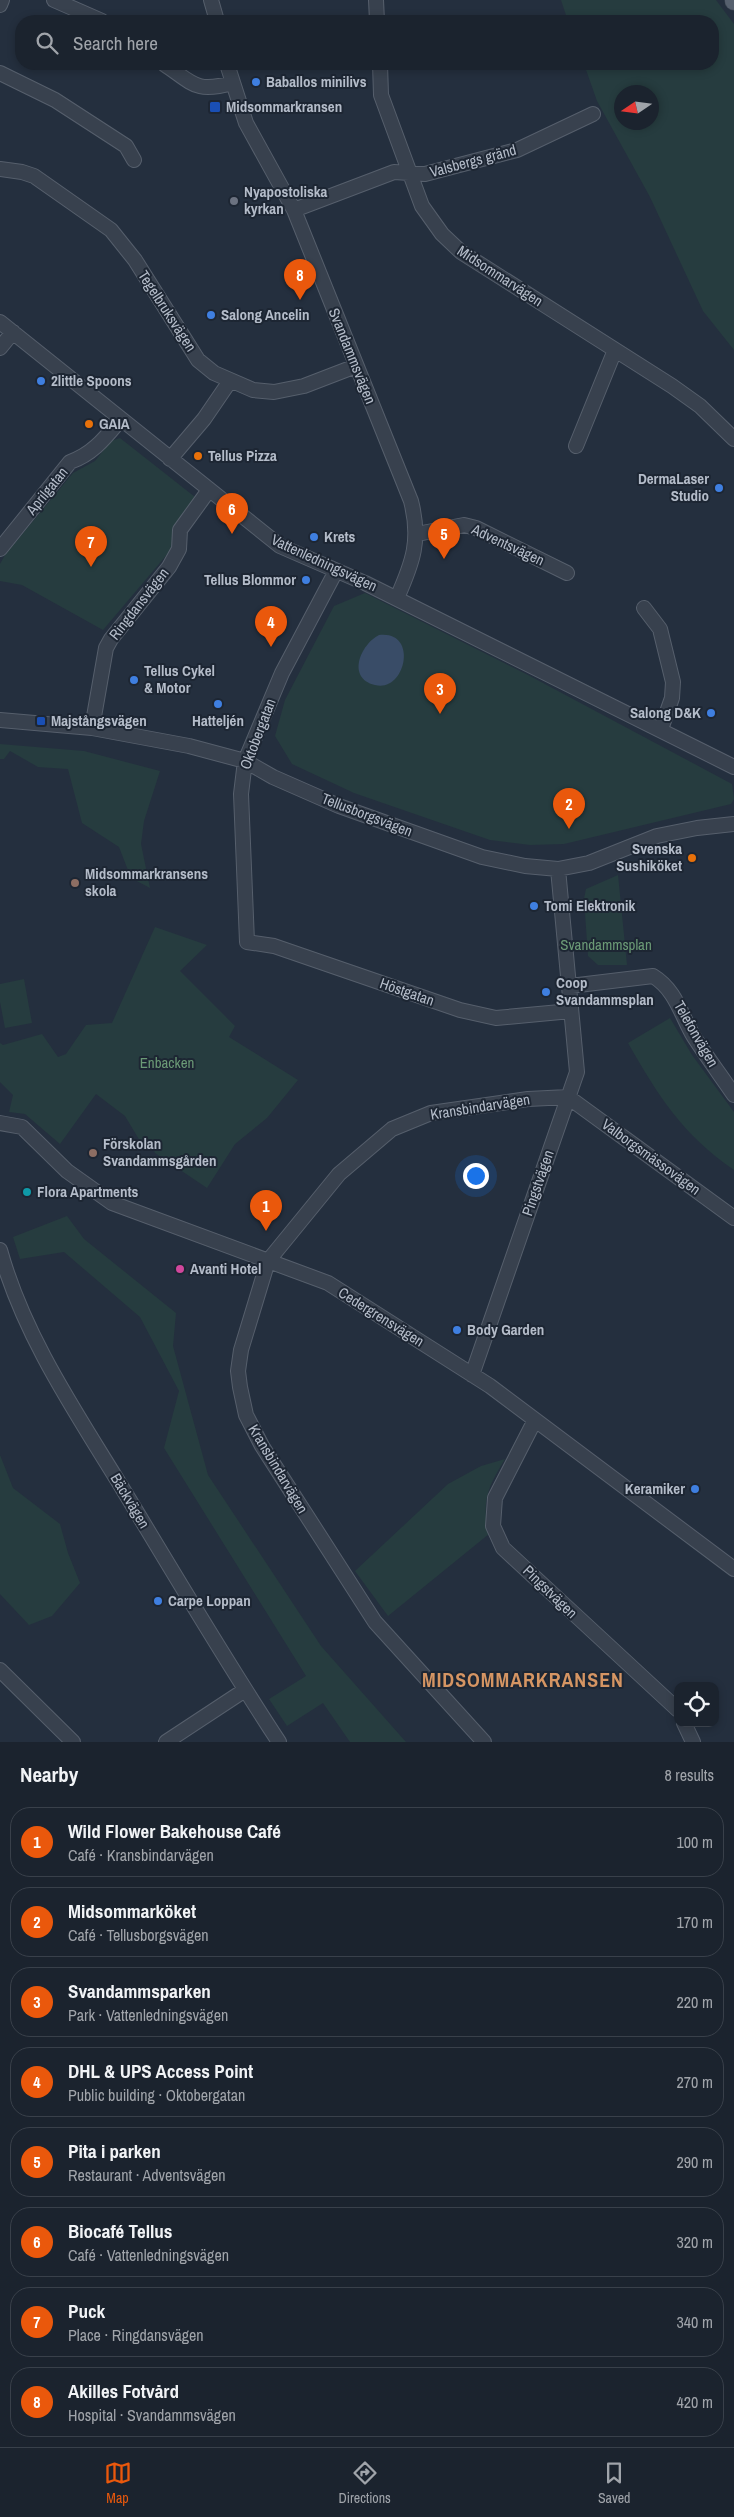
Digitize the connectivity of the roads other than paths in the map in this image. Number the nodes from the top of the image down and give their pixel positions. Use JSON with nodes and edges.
{"nodes":[{"id":1,"x":2,"y":0,"type":"edge"},
{"id":2,"x":54,"y":0,"type":"edge"},
{"id":3,"x":211,"y":0,"type":"edge"},
{"id":4,"x":376,"y":0,"type":"edge"},
{"id":5,"x":0,"y":5,"type":"edge"},
{"id":6,"x":88,"y":15,"type":"edge"},
{"id":7,"x":215,"y":15,"type":"edge"},
{"id":8,"x":377,"y":15,"type":"edge"},
{"id":9,"x":174,"y":70,"type":"edge"},
{"id":10,"x":229,"y":70,"type":"edge"},
{"id":11,"x":380,"y":70,"type":"edge"},
{"id":12,"x":0,"y":73,"type":"edge"},
{"id":13,"x":232,"y":83,"type":"junction"},
{"id":14,"x":593,"y":114,"type":"dead end"},
{"id":15,"x":134,"y":160,"type":"dead end"},
{"id":16,"x":0,"y":169,"type":"edge"},
{"id":17,"x":409,"y":172,"type":"junction"},
{"id":18,"x":294,"y":210,"type":"junction"},
{"id":19,"x":0,"y":322,"type":"edge"},
{"id":20,"x":13,"y":332,"type":"junction"},
{"id":21,"x":0,"y":348,"type":"edge"},
{"id":22,"x":615,"y":350,"type":"junction"},
{"id":23,"x":356,"y":366,"type":"junction"},
{"id":24,"x":230,"y":381,"type":"junction"},
{"id":25,"x":121,"y":420,"type":"junction"},
{"id":26,"x":734,"y":439,"type":"edge"},
{"id":27,"x":576,"y":446,"type":"dead end"},
{"id":28,"x":170,"y":459,"type":"junction"},
{"id":29,"x":209,"y":490,"type":"junction"},
{"id":30,"x":417,"y":534,"type":"junction"},
{"id":31,"x":0,"y":549,"type":"edge"},
{"id":32,"x":336,"y":571,"type":"junction"},
{"id":33,"x":567,"y":573,"type":"dead end"},
{"id":34,"x":397,"y":598,"type":"junction"},
{"id":35,"x":644,"y":608,"type":"dead end"},
{"id":36,"x":0,"y":720,"type":"edge"},
{"id":37,"x":92,"y":728,"type":"junction"},
{"id":38,"x":661,"y":729,"type":"junction"},
{"id":39,"x":245,"y":761,"type":"junction"},
{"id":40,"x":734,"y":767,"type":"edge"},
{"id":41,"x":734,"y":824,"type":"edge"},
{"id":42,"x":558,"y":869,"type":"junction"},
{"id":43,"x":246,"y":942,"type":"joint"},
{"id":44,"x":570,"y":986,"type":"junction"},
{"id":45,"x":572,"y":1011,"type":"junction"},
{"id":46,"x":734,"y":1095,"type":"edge"},
{"id":47,"x":568,"y":1097,"type":"junction"},
{"id":48,"x":0,"y":1123,"type":"edge"},
{"id":49,"x":734,"y":1218,"type":"edge"},
{"id":50,"x":0,"y":1250,"type":"edge"},
{"id":51,"x":268,"y":1261,"type":"junction"},
{"id":52,"x":472,"y":1375,"type":"junction"},
{"id":53,"x":535,"y":1420,"type":"junction"},
{"id":54,"x":734,"y":1569,"type":"edge"},
{"id":55,"x":0,"y":1670,"type":"edge"},
{"id":56,"x":246,"y":1690,"type":"junction"},
{"id":57,"x":674,"y":1706,"type":"edge"},
{"id":58,"x":686,"y":1727,"type":"edge"},
{"id":59,"x":73,"y":1742,"type":"edge"},
{"id":60,"x":166,"y":1742,"type":"edge"},
{"id":61,"x":279,"y":1742,"type":"edge"},
{"id":62,"x":484,"y":1742,"type":"edge"},
{"id":63,"x":693,"y":1742,"type":"edge"}],
"edges":[{"from":1,"to":5,"type":"street"},
{"from":2,"to":6,"type":"street"},
{"from":3,"to":7,"type":"street"},
{"from":4,"to":8,"type":"street"},
{"from":9,"to":13,"type":"street"},
{"from":10,"to":13,"type":"street","name":"Svandammsvägen"},
{"from":11,"to":17,"type":"street","name":"Midsommarvägen"},
{"from":12,"to":15,"type":"street"},
{"from":13,"to":18,"type":"street","name":"Svandammsvägen"},
{"from":14,"to":17,"type":"street","name":"Valsbergs gränd"},
{"from":16,"to":24,"type":"street","name":"Tegelbruksvägen"},
{"from":17,"to":18,"type":"street","name":"Valsbergs gränd"},
{"from":17,"to":22,"type":"street","name":"Midsommarvägen"},
{"from":18,"to":23,"type":"street","name":"Svandammsvägen"},
{"from":19,"to":20,"type":"street","name":"Vattenledningsvägen"},
{"from":20,"to":21,"type":"street"},
{"from":20,"to":25,"type":"street","name":"Vattenledningsvägen"},
{"from":22,"to":26,"type":"street","name":"Midsommarvägen"},
{"from":22,"to":27,"type":"street"},
{"from":23,"to":24,"type":"street","name":"Tegelbruksvägen"},
{"from":23,"to":30,"type":"street","name":"Svandammsvägen"},
{"from":24,"to":28,"type":"street"},
{"from":25,"to":28,"type":"street","name":"Vattenledningsvägen"},
{"from":25,"to":31,"type":"street","name":"Aprilgatan"},
{"from":28,"to":29,"type":"street","name":"Vattenledningsvägen"},
{"from":29,"to":32,"type":"street","name":"Vattenledningsvägen"},
{"from":29,"to":37,"type":"street","name":"Ringdansvägen"},
{"from":30,"to":33,"type":"street","name":"Adventsvägen"},
{"from":30,"to":34,"type":"street","name":"Svandammsvägen"},
{"from":32,"to":34,"type":"street","name":"Vattenledningsvägen"},
{"from":32,"to":39,"type":"street","name":"Oktobergatan"},
{"from":34,"to":38,"type":"street","name":"Vattenledningsvägen"},
{"from":35,"to":38,"type":"street"},
{"from":36,"to":37,"type":"street","name":"Tellusborgsvägen"},
{"from":37,"to":39,"type":"street","name":"Tellusborgsvägen"},
{"from":38,"to":40,"type":"street","name":"Vattenledningsvägen"},
{"from":39,"to":42,"type":"street","name":"Tellusborgsvägen"},
{"from":39,"to":43,"type":"street","name":"Oktobergatan"},
{"from":41,"to":42,"type":"street","name":"Tellusborgsvägen"},
{"from":42,"to":44,"type":"street"},
{"from":43,"to":45,"type":"street","name":"Höstgatan"},
{"from":44,"to":45,"type":"street","name":"Pingstvägen"},
{"from":44,"to":46,"type":"street","name":"Telefonvägen"},
{"from":45,"to":47,"type":"street","name":"Pingstvägen"},
{"from":47,"to":49,"type":"street","name":"Valborgsmässovägen"},
{"from":47,"to":51,"type":"street","name":"Kransbindarvägen"},
{"from":47,"to":52,"type":"street","name":"Pingstvägen"},
{"from":48,"to":51,"type":"street","name":"Cedergrensvägen"},
{"from":50,"to":56,"type":"street","name":"Bäckvägen"},
{"from":51,"to":52,"type":"street","name":"Cedergrensvägen"},
{"from":51,"to":62,"type":"street","name":"Kransbindarvägen"},
{"from":52,"to":53,"type":"street","name":"Cedergrensvägen"},
{"from":53,"to":54,"type":"street","name":"Cedergrensvägen"},
{"from":53,"to":57,"type":"street","name":"Pingstvägen"},
{"from":55,"to":59,"type":"street"},
{"from":56,"to":60,"type":"street"},
{"from":56,"to":61,"type":"street","name":"Bäckvägen"},
{"from":58,"to":63,"type":"street"}]}
